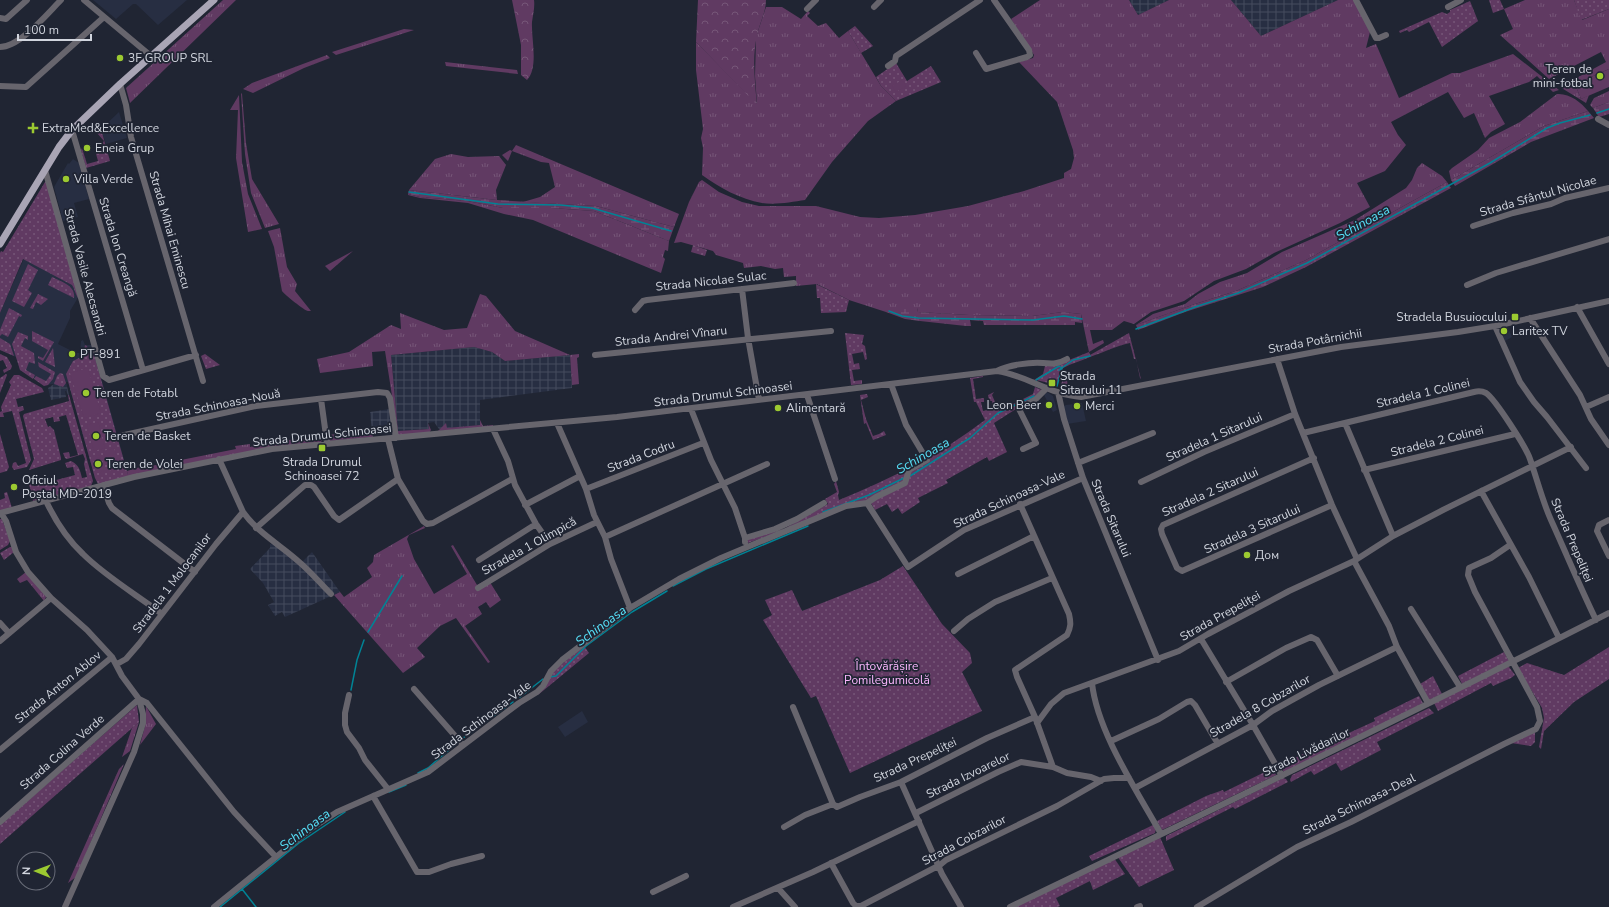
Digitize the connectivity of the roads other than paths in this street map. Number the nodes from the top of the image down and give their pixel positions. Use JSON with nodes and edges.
{"nodes":[{"id":1,"x":27,"y":0,"type":"edge"},
{"id":2,"x":62,"y":0,"type":"edge"},
{"id":3,"x":84,"y":0,"type":"edge"},
{"id":4,"x":214,"y":0,"type":"edge"},
{"id":5,"x":816,"y":0,"type":"edge"},
{"id":6,"x":881,"y":0,"type":"edge"},
{"id":7,"x":980,"y":0,"type":"edge"},
{"id":8,"x":994,"y":0,"type":"edge"},
{"id":9,"x":1356,"y":0,"type":"edge"},
{"id":10,"x":1461,"y":0,"type":"edge"},
{"id":11,"x":874,"y":7,"type":"dead end"},
{"id":12,"x":1448,"y":7,"type":"dead end"},
{"id":13,"x":807,"y":9,"type":"dead end"},
{"id":14,"x":104,"y":17,"type":"junction"},
{"id":15,"x":0,"y":18,"type":"edge"},
{"id":16,"x":1386,"y":35,"type":"dead end"},
{"id":17,"x":0,"y":47,"type":"edge"},
{"id":18,"x":976,"y":53,"type":"dead end"},
{"id":19,"x":151,"y":56,"type":"junction"},
{"id":20,"x":888,"y":66,"type":"dead end"},
{"id":21,"x":120,"y":84,"type":"junction"},
{"id":22,"x":0,"y":86,"type":"edge"},
{"id":23,"x":1598,"y":119,"type":"dead end"},
{"id":24,"x":1609,"y":125,"type":"edge"},
{"id":25,"x":72,"y":130,"type":"junction"},
{"id":26,"x":45,"y":170,"type":"junction"},
{"id":27,"x":1609,"y":188,"type":"edge"},
{"id":28,"x":1474,"y":226,"type":"dead end"},
{"id":29,"x":1609,"y":239,"type":"edge"},
{"id":30,"x":1,"y":241,"type":"edge"},
{"id":31,"x":794,"y":283,"type":"dead end"},
{"id":32,"x":1467,"y":285,"type":"dead end"},
{"id":33,"x":742,"y":288,"type":"junction"},
{"id":34,"x":1609,"y":300,"type":"edge"},
{"id":35,"x":1576,"y":307,"type":"junction"},
{"id":36,"x":635,"y":310,"type":"dead end"},
{"id":37,"x":1530,"y":318,"type":"junction"},
{"id":38,"x":1495,"y":326,"type":"junction"},
{"id":39,"x":831,"y":331,"type":"dead end"},
{"id":40,"x":748,"y":338,"type":"junction"},
{"id":41,"x":196,"y":355,"type":"junction"},
{"id":42,"x":595,"y":356,"type":"dead end"},
{"id":43,"x":1277,"y":358,"type":"junction"},
{"id":44,"x":1067,"y":360,"type":"dead end"},
{"id":45,"x":1609,"y":364,"type":"edge"},
{"id":46,"x":143,"y":370,"type":"junction"},
{"id":47,"x":997,"y":371,"type":"junction"},
{"id":48,"x":203,"y":381,"type":"dead end"},
{"id":49,"x":891,"y":384,"type":"junction"},
{"id":50,"x":1047,"y":388,"type":"junction"},
{"id":51,"x":1058,"y":392,"type":"junction"},
{"id":52,"x":807,"y":395,"type":"junction"},
{"id":53,"x":1609,"y":397,"type":"edge"},
{"id":54,"x":321,"y":399,"type":"junction"},
{"id":55,"x":759,"y":400,"type":"junction"},
{"id":56,"x":1586,"y":407,"type":"junction"},
{"id":57,"x":691,"y":409,"type":"junction"},
{"id":58,"x":1295,"y":414,"type":"junction"},
{"id":59,"x":557,"y":423,"type":"junction"},
{"id":60,"x":1345,"y":423,"type":"junction"},
{"id":61,"x":494,"y":429,"type":"junction"},
{"id":62,"x":1153,"y":433,"type":"dead end"},
{"id":63,"x":1303,"y":433,"type":"junction"},
{"id":64,"x":1515,"y":434,"type":"junction"},
{"id":65,"x":120,"y":436,"type":"dead end"},
{"id":66,"x":396,"y":438,"type":"junction"},
{"id":67,"x":388,"y":439,"type":"junction"},
{"id":68,"x":327,"y":443,"type":"junction"},
{"id":69,"x":703,"y":443,"type":"junction"},
{"id":70,"x":1609,"y":445,"type":"edge"},
{"id":71,"x":1571,"y":447,"type":"junction"},
{"id":72,"x":1023,"y":449,"type":"dead end"},
{"id":73,"x":1314,"y":458,"type":"junction"},
{"id":74,"x":219,"y":459,"type":"junction"},
{"id":75,"x":1078,"y":463,"type":"junction"},
{"id":76,"x":767,"y":464,"type":"dead end"},
{"id":77,"x":1532,"y":467,"type":"junction"},
{"id":78,"x":1586,"y":468,"type":"dead end"},
{"id":79,"x":1364,"y":470,"type":"junction"},
{"id":80,"x":580,"y":476,"type":"junction"},
{"id":81,"x":1083,"y":478,"type":"junction"},
{"id":82,"x":398,"y":479,"type":"junction"},
{"id":83,"x":512,"y":479,"type":"junction"},
{"id":84,"x":835,"y":479,"type":"dead end"},
{"id":85,"x":1141,"y":482,"type":"dead end"},
{"id":86,"x":723,"y":484,"type":"junction"},
{"id":87,"x":103,"y":486,"type":"junction"},
{"id":88,"x":586,"y":489,"type":"junction"},
{"id":89,"x":1481,"y":491,"type":"junction"},
{"id":90,"x":46,"y":501,"type":"junction"},
{"id":91,"x":824,"y":503,"type":"dead end"},
{"id":92,"x":868,"y":503,"type":"junction"},
{"id":93,"x":1020,"y":504,"type":"junction"},
{"id":94,"x":525,"y":505,"type":"junction"},
{"id":95,"x":1332,"y":505,"type":"junction"},
{"id":96,"x":243,"y":512,"type":"junction"},
{"id":97,"x":1,"y":513,"type":"edge"},
{"id":98,"x":1609,"y":520,"type":"edge"},
{"id":99,"x":597,"y":522,"type":"junction"},
{"id":100,"x":536,"y":524,"type":"junction"},
{"id":101,"x":256,"y":528,"type":"junction"},
{"id":102,"x":1034,"y":536,"type":"junction"},
{"id":103,"x":1393,"y":536,"type":"junction"},
{"id":104,"x":605,"y":537,"type":"junction"},
{"id":105,"x":745,"y":538,"type":"junction"},
{"id":106,"x":550,"y":544,"type":"junction"},
{"id":107,"x":1606,"y":544,"type":"edge"},
{"id":108,"x":1510,"y":545,"type":"junction"},
{"id":109,"x":745,"y":547,"type":"junction"},
{"id":110,"x":1609,"y":556,"type":"edge"},
{"id":111,"x":479,"y":560,"type":"dead end"},
{"id":112,"x":1355,"y":560,"type":"junction"},
{"id":113,"x":1181,"y":571,"type":"joint"},
{"id":114,"x":195,"y":572,"type":"junction"},
{"id":115,"x":958,"y":574,"type":"dead end"},
{"id":116,"x":1052,"y":578,"type":"junction"},
{"id":117,"x":478,"y":588,"type":"dead end"},
{"id":118,"x":331,"y":594,"type":"dead end"},
{"id":119,"x":51,"y":598,"type":"junction"},
{"id":120,"x":630,"y":608,"type":"junction"},
{"id":121,"x":1412,"y":609,"type":"dead end"},
{"id":122,"x":1609,"y":613,"type":"edge"},
{"id":123,"x":162,"y":614,"type":"junction"},
{"id":124,"x":1596,"y":620,"type":"junction"},
{"id":125,"x":0,"y":623,"type":"edge"},
{"id":126,"x":954,"y":631,"type":"dead end"},
{"id":127,"x":9,"y":633,"type":"junction"},
{"id":128,"x":1559,"y":638,"type":"junction"},
{"id":129,"x":1201,"y":639,"type":"junction"},
{"id":130,"x":0,"y":641,"type":"edge"},
{"id":131,"x":1397,"y":647,"type":"junction"},
{"id":132,"x":1153,"y":649,"type":"junction"},
{"id":133,"x":112,"y":657,"type":"junction"},
{"id":134,"x":1158,"y":660,"type":"junction"},
{"id":135,"x":1512,"y":662,"type":"junction"},
{"id":136,"x":1148,"y":663,"type":"junction"},
{"id":137,"x":117,"y":664,"type":"junction"},
{"id":138,"x":1338,"y":676,"type":"junction"},
{"id":139,"x":1226,"y":682,"type":"junction"},
{"id":140,"x":1092,"y":683,"type":"junction"},
{"id":141,"x":1460,"y":687,"type":"junction"},
{"id":142,"x":414,"y":689,"type":"dead end"},
{"id":143,"x":350,"y":695,"type":"dead end"},
{"id":144,"x":139,"y":700,"type":"junction"},
{"id":145,"x":1428,"y":703,"type":"junction"},
{"id":146,"x":793,"y":707,"type":"dead end"},
{"id":147,"x":1036,"y":720,"type":"junction"},
{"id":148,"x":1253,"y":724,"type":"junction"},
{"id":149,"x":1111,"y":741,"type":"junction"},
{"id":150,"x":1218,"y":744,"type":"junction"},
{"id":151,"x":463,"y":745,"type":"junction"},
{"id":152,"x":0,"y":750,"type":"edge"},
{"id":153,"x":1053,"y":767,"type":"junction"},
{"id":154,"x":1282,"y":776,"type":"junction"},
{"id":155,"x":1129,"y":778,"type":"junction"},
{"id":156,"x":1101,"y":781,"type":"junction"},
{"id":157,"x":901,"y":782,"type":"junction"},
{"id":158,"x":1135,"y":788,"type":"junction"},
{"id":159,"x":388,"y":789,"type":"junction"},
{"id":160,"x":374,"y":798,"type":"junction"},
{"id":161,"x":833,"y":804,"type":"junction"},
{"id":162,"x":916,"y":813,"type":"junction"},
{"id":163,"x":919,"y":821,"type":"junction"},
{"id":164,"x":0,"y":822,"type":"edge"},
{"id":165,"x":784,"y":827,"type":"dead end"},
{"id":166,"x":1161,"y":834,"type":"junction"},
{"id":167,"x":482,"y":856,"type":"dead end"},
{"id":168,"x":276,"y":857,"type":"junction"},
{"id":169,"x":831,"y":863,"type":"junction"},
{"id":170,"x":940,"y":865,"type":"junction"},
{"id":171,"x":686,"y":876,"type":"dead end"},
{"id":172,"x":778,"y":888,"type":"junction"},
{"id":173,"x":653,"y":892,"type":"dead end"},
{"id":174,"x":65,"y":907,"type":"edge"},
{"id":175,"x":214,"y":907,"type":"edge"},
{"id":176,"x":733,"y":907,"type":"edge"},
{"id":177,"x":795,"y":907,"type":"edge"},
{"id":178,"x":961,"y":907,"type":"edge"},
{"id":179,"x":1010,"y":907,"type":"edge"},
{"id":180,"x":1197,"y":907,"type":"edge"}],
"edges":[{"from":1,"to":15,"type":"street"},
{"from":2,"to":17,"type":"street"},
{"from":3,"to":14,"type":"street"},
{"from":4,"to":19,"type":"main road"},
{"from":5,"to":13,"type":"street"},
{"from":6,"to":11,"type":"street"},
{"from":7,"to":20,"type":"street"},
{"from":8,"to":18,"type":"street"},
{"from":9,"to":16,"type":"street"},
{"from":10,"to":12,"type":"street"},
{"from":14,"to":19,"type":"street"},
{"from":14,"to":22,"type":"street"},
{"from":19,"to":21,"type":"main road"},
{"from":21,"to":25,"type":"main road"},
{"from":21,"to":41,"type":"street","name":"Strada Mihai Eminescu"},
{"from":23,"to":24,"type":"street"},
{"from":25,"to":26,"type":"main road"},
{"from":25,"to":46,"type":"street","name":"Strada Ion Creangă"},
{"from":26,"to":30,"type":"main road"},
{"from":26,"to":46,"type":"street","name":"Strada Vasile Alecsandri"},
{"from":27,"to":28,"type":"street","name":"Strada Sfântul Nicolae"},
{"from":29,"to":32,"type":"street"},
{"from":31,"to":33,"type":"street","name":"Strada Nicolae Sulac"},
{"from":33,"to":36,"type":"street","name":"Strada Nicolae Sulac"},
{"from":33,"to":40,"type":"street"},
{"from":34,"to":35,"type":"street","name":"Strada Potârnichii"},
{"from":35,"to":37,"type":"street","name":"Strada Potârnichii"},
{"from":35,"to":45,"type":"street"},
{"from":37,"to":38,"type":"street","name":"Strada Potârnichii"},
{"from":37,"to":56,"type":"street"},
{"from":38,"to":43,"type":"street","name":"Strada Potârnichii"},
{"from":38,"to":71,"type":"street"},
{"from":39,"to":40,"type":"street","name":"Strada Andrei Vînaru"},
{"from":40,"to":42,"type":"street","name":"Strada Andrei Vînaru"},
{"from":40,"to":55,"type":"street"},
{"from":41,"to":46,"type":"street"},
{"from":41,"to":48,"type":"street","name":"Strada Mihai Eminescu"},
{"from":43,"to":51,"type":"street","name":"Strada Potârnichii"},
{"from":43,"to":58,"type":"street"},
{"from":44,"to":47,"type":"street","name":"Strada Drumul Schinoasei"},
{"from":47,"to":49,"type":"street","name":"Strada Drumul Schinoasei"},
{"from":47,"to":50,"type":"street","name":"Strada Drumul Schinoasei"},
{"from":49,"to":52,"type":"street","name":"Strada Drumul Schinoasei"},
{"from":49,"to":92,"type":"street","name":"Strada Schinoasa-Vale"},
{"from":50,"to":51,"type":"street","name":"Strada Drumul Schinoasei"},
{"from":50,"to":72,"type":"street"},
{"from":51,"to":75,"type":"street","name":"Strada Sitarului"},
{"from":52,"to":55,"type":"street","name":"Strada Drumul Schinoasei"},
{"from":52,"to":84,"type":"street"},
{"from":53,"to":56,"type":"street"},
{"from":54,"to":65,"type":"street","name":"Strada Schinoasa-Nouă"},
{"from":54,"to":66,"type":"street","name":"Strada Schinoasa-Nouă"},
{"from":54,"to":68,"type":"street"},
{"from":55,"to":57,"type":"street","name":"Strada Drumul Schinoasei"},
{"from":56,"to":70,"type":"street"},
{"from":57,"to":59,"type":"street","name":"Strada Drumul Schinoasei"},
{"from":57,"to":69,"type":"street"},
{"from":58,"to":63,"type":"street"},
{"from":58,"to":85,"type":"street","name":"Stradela 1 Sitarului"},
{"from":59,"to":61,"type":"street","name":"Strada Drumul Schinoasei"},
{"from":59,"to":80,"type":"street"},
{"from":60,"to":63,"type":"street","name":"Stradela 1 Colinei"},
{"from":60,"to":64,"type":"street","name":"Stradela 1 Colinei"},
{"from":60,"to":79,"type":"street"},
{"from":61,"to":66,"type":"street","name":"Strada Drumul Schinoasei"},
{"from":61,"to":83,"type":"street"},
{"from":62,"to":75,"type":"street"},
{"from":63,"to":73,"type":"street"},
{"from":64,"to":77,"type":"street","name":"Stradela 1 Colinei"},
{"from":64,"to":79,"type":"street","name":"Stradela 2 Colinei"},
{"from":66,"to":67,"type":"street","name":"Strada Drumul Schinoasei"},
{"from":67,"to":68,"type":"street","name":"Strada Drumul Schinoasei"},
{"from":67,"to":82,"type":"street"},
{"from":68,"to":74,"type":"street","name":"Strada Drumul Schinoasei"},
{"from":69,"to":86,"type":"street"},
{"from":69,"to":88,"type":"street","name":"Strada Codru"},
{"from":71,"to":77,"type":"street","name":"Strada Prepeliței"},
{"from":71,"to":78,"type":"street"},
{"from":73,"to":95,"type":"street"},
{"from":73,"to":113,"type":"street","name":"Stradela 2 Sitarului"},
{"from":74,"to":87,"type":"street","name":"Strada Drumul Schinoasei"},
{"from":74,"to":96,"type":"street"},
{"from":75,"to":81,"type":"street","name":"Strada Sitarului"},
{"from":76,"to":86,"type":"street"},
{"from":77,"to":89,"type":"street","name":"Strada Prepeliței"},
{"from":77,"to":124,"type":"street","name":"Strada Prepeliței"},
{"from":79,"to":103,"type":"street"},
{"from":80,"to":88,"type":"street"},
{"from":80,"to":94,"type":"street"},
{"from":81,"to":93,"type":"street","name":"Strada Schinoasa-Vale"},
{"from":81,"to":132,"type":"street","name":"Strada Sitarului"},
{"from":82,"to":83,"type":"street"},
{"from":82,"to":101,"type":"street"},
{"from":83,"to":94,"type":"street"},
{"from":86,"to":104,"type":"street"},
{"from":86,"to":105,"type":"street"},
{"from":87,"to":90,"type":"street","name":"Strada Drumul Schinoasei"},
{"from":87,"to":114,"type":"street"},
{"from":88,"to":99,"type":"street"},
{"from":89,"to":103,"type":"street","name":"Strada Prepeliței"},
{"from":89,"to":108,"type":"street"},
{"from":90,"to":97,"type":"street","name":"Strada Drumul Schinoasei"},
{"from":90,"to":123,"type":"street"},
{"from":91,"to":105,"type":"street"},
{"from":92,"to":93,"type":"street","name":"Strada Schinoasa-Vale"},
{"from":92,"to":109,"type":"street","name":"Strada Schinoasa-Vale"},
{"from":93,"to":102,"type":"street"},
{"from":94,"to":100,"type":"street"},
{"from":95,"to":112,"type":"street"},
{"from":95,"to":113,"type":"street","name":"Stradela 3 Sitarului"},
{"from":96,"to":101,"type":"street"},
{"from":96,"to":114,"type":"street","name":"Stradela 1 Molocanilor"},
{"from":97,"to":119,"type":"street"},
{"from":98,"to":107,"type":"street"},
{"from":99,"to":104,"type":"street"},
{"from":99,"to":106,"type":"street","name":"Stradela 1 Olimpică"},
{"from":100,"to":106,"type":"street"},
{"from":100,"to":111,"type":"street"},
{"from":101,"to":118,"type":"street"},
{"from":102,"to":115,"type":"street"},
{"from":102,"to":116,"type":"street"},
{"from":103,"to":112,"type":"street","name":"Strada Prepeliței"},
{"from":104,"to":120,"type":"street"},
{"from":105,"to":109,"type":"street"},
{"from":106,"to":117,"type":"street","name":"Stradela 1 Olimpică"},
{"from":107,"to":110,"type":"street"},
{"from":108,"to":128,"type":"street"},
{"from":108,"to":135,"type":"street"},
{"from":109,"to":120,"type":"street","name":"Strada Schinoasa-Vale"},
{"from":112,"to":129,"type":"street","name":"Strada Prepeliței"},
{"from":112,"to":131,"type":"street"},
{"from":114,"to":123,"type":"street","name":"Stradela 1 Molocanilor"},
{"from":116,"to":126,"type":"street"},
{"from":116,"to":147,"type":"street"},
{"from":119,"to":127,"type":"street"},
{"from":119,"to":133,"type":"street"},
{"from":120,"to":151,"type":"street","name":"Strada Schinoasa-Vale"},
{"from":121,"to":141,"type":"street"},
{"from":122,"to":124,"type":"street","name":"Strada Livădarilor"},
{"from":123,"to":137,"type":"street","name":"Stradela 1 Molocanilor"},
{"from":124,"to":128,"type":"street","name":"Strada Livădarilor"},
{"from":125,"to":127,"type":"street"},
{"from":127,"to":130,"type":"street"},
{"from":128,"to":135,"type":"street","name":"Strada Livădarilor"},
{"from":129,"to":134,"type":"street","name":"Strada Prepeliței"},
{"from":129,"to":139,"type":"street"},
{"from":131,"to":138,"type":"street","name":"Stradela 8 Cobzarilor"},
{"from":131,"to":145,"type":"street"},
{"from":132,"to":134,"type":"street","name":"Strada Sitarului"},
{"from":132,"to":136,"type":"street"},
{"from":133,"to":137,"type":"street"},
{"from":133,"to":152,"type":"street","name":"Strada Anton Ablov"},
{"from":134,"to":136,"type":"street","name":"Strada Prepeliței"},
{"from":135,"to":141,"type":"street","name":"Strada Livădarilor"},
{"from":135,"to":180,"type":"street","name":"Strada Schinoasa-Deal"},
{"from":136,"to":140,"type":"street","name":"Strada Prepeliței"},
{"from":137,"to":144,"type":"street"},
{"from":138,"to":139,"type":"street"},
{"from":138,"to":148,"type":"street","name":"Stradela 8 Cobzarilor"},
{"from":139,"to":148,"type":"street"},
{"from":140,"to":147,"type":"street","name":"Strada Prepeliței"},
{"from":140,"to":149,"type":"street"},
{"from":141,"to":145,"type":"street","name":"Strada Livădarilor"},
{"from":142,"to":151,"type":"street"},
{"from":143,"to":159,"type":"street"},
{"from":144,"to":164,"type":"street","name":"Strada Colina Verde"},
{"from":144,"to":168,"type":"street"},
{"from":144,"to":174,"type":"street"},
{"from":145,"to":154,"type":"street","name":"Strada Livădarilor"},
{"from":146,"to":161,"type":"street"},
{"from":147,"to":153,"type":"street"},
{"from":147,"to":157,"type":"street","name":"Strada Prepeliței"},
{"from":148,"to":150,"type":"street","name":"Stradela 8 Cobzarilor"},
{"from":148,"to":154,"type":"street"},
{"from":149,"to":150,"type":"street"},
{"from":149,"to":155,"type":"street"},
{"from":150,"to":158,"type":"street","name":"Stradela 8 Cobzarilor"},
{"from":151,"to":159,"type":"street","name":"Strada Schinoasa-Vale"},
{"from":153,"to":156,"type":"street","name":"Strada Izvoarelor"},
{"from":153,"to":162,"type":"street","name":"Strada Izvoarelor"},
{"from":154,"to":166,"type":"street","name":"Strada Livădarilor"},
{"from":155,"to":156,"type":"street","name":"Strada Cobzarilor"},
{"from":155,"to":158,"type":"street"},
{"from":156,"to":170,"type":"street","name":"Strada Cobzarilor"},
{"from":157,"to":161,"type":"street","name":"Strada Prepeliței"},
{"from":157,"to":162,"type":"street"},
{"from":158,"to":166,"type":"street"},
{"from":159,"to":160,"type":"street","name":"Strada Schinoasa-Vale"},
{"from":160,"to":167,"type":"street"},
{"from":160,"to":168,"type":"street","name":"Strada Schinoasa-Vale"},
{"from":161,"to":165,"type":"street","name":"Strada Prepeliței"},
{"from":162,"to":163,"type":"street"},
{"from":163,"to":169,"type":"street"},
{"from":163,"to":170,"type":"street"},
{"from":166,"to":179,"type":"street","name":"Strada Livădarilor"},
{"from":168,"to":175,"type":"street","name":"Strada Schinoasa-Vale"},
{"from":169,"to":170,"type":"street","name":"Strada Cobzarilor"},
{"from":169,"to":172,"type":"street"},
{"from":170,"to":178,"type":"street"},
{"from":171,"to":173,"type":"street"},
{"from":172,"to":176,"type":"street"},
{"from":172,"to":177,"type":"street"}]}
